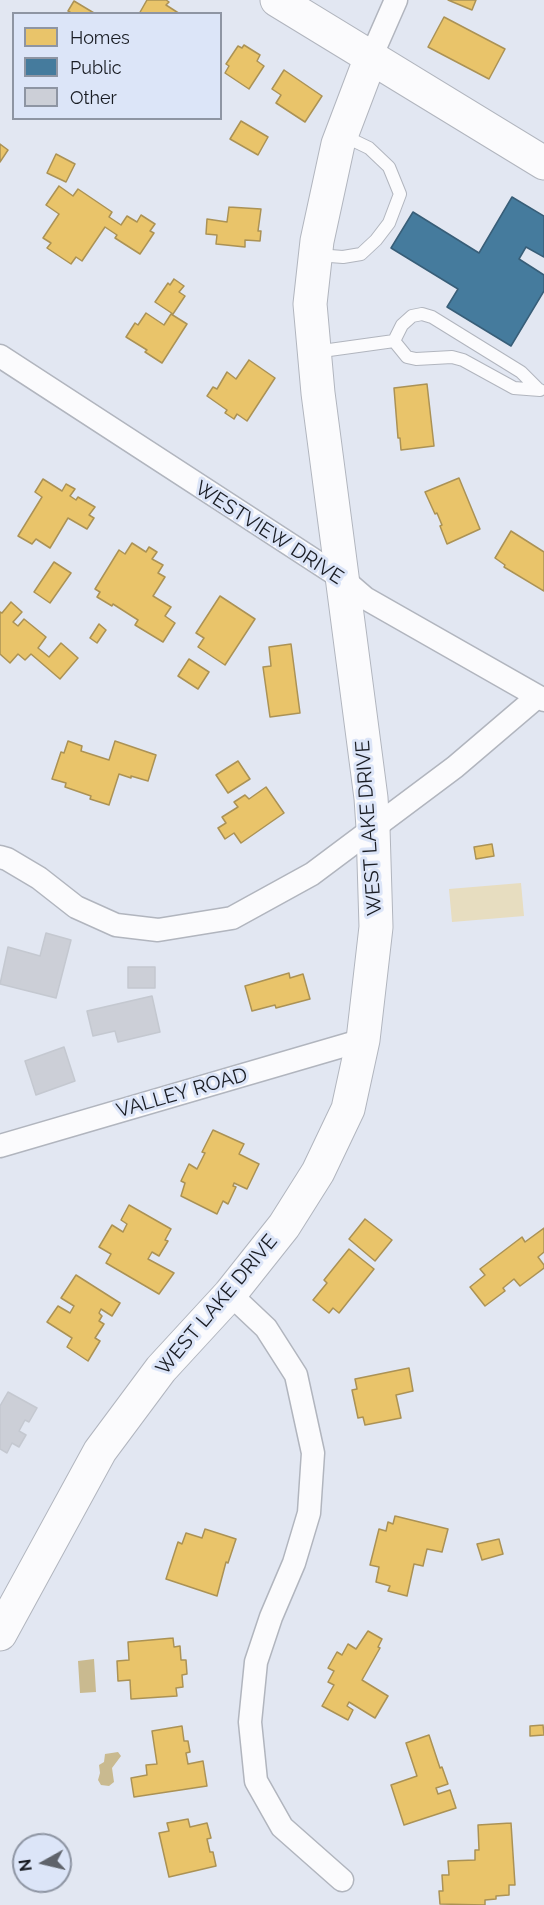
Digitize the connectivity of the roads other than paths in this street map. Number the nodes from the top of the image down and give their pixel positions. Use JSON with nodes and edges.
{"nodes":[{"id":1,"x":277,"y":0,"type":"edge"},
{"id":2,"x":396,"y":0,"type":"edge"},
{"id":3,"x":371,"y":57,"type":"junction"},
{"id":4,"x":342,"y":135,"type":"junction"},
{"id":5,"x":544,"y":163,"type":"edge"},
{"id":6,"x":316,"y":254,"type":"junction"},
{"id":7,"x":394,"y":341,"type":"junction"},
{"id":8,"x":314,"y":352,"type":"junction"},
{"id":9,"x":0,"y":356,"type":"edge"},
{"id":10,"x":541,"y":390,"type":"edge"},
{"id":11,"x":343,"y":579,"type":"junction"},
{"id":12,"x":540,"y":699,"type":"edge"},
{"id":13,"x":373,"y":828,"type":"junction"},
{"id":14,"x":0,"y":857,"type":"edge"},
{"id":15,"x":363,"y":1040,"type":"junction"},
{"id":16,"x":0,"y":1146,"type":"edge"},
{"id":17,"x":230,"y":1294,"type":"junction"},
{"id":18,"x":3,"y":1620,"type":"edge"},
{"id":19,"x":342,"y":1881,"type":"dead end"}],
"edges":[{"from":1,"to":3,"type":"main road"},
{"from":2,"to":3,"type":"street","name":"WEST LAKE DRIVE"},
{"from":3,"to":4,"type":"main road","name":"WEST LAKE DRIVE"},
{"from":3,"to":5,"type":"main road"},
{"from":4,"to":6,"type":"main road","name":"WEST LAKE DRIVE"},
{"from":4,"to":6,"type":"lane"},
{"from":6,"to":8,"type":"main road","name":"WEST LAKE DRIVE"},
{"from":7,"to":8,"type":"lane"},
{"from":7,"to":10,"type":"lane"},
{"from":7,"to":10,"type":"lane"},
{"from":8,"to":11,"type":"main road","name":"WEST LAKE DRIVE"},
{"from":9,"to":11,"type":"street","name":"WESTVIEW DRIVE"},
{"from":11,"to":12,"type":"street","name":"WESTVIEW DRIVE"},
{"from":11,"to":13,"type":"main road","name":"WEST LAKE DRIVE"},
{"from":12,"to":13,"type":"street"},
{"from":13,"to":14,"type":"street"},
{"from":13,"to":15,"type":"main road","name":"WEST LAKE DRIVE"},
{"from":15,"to":16,"type":"street","name":"VALLEY ROAD"},
{"from":15,"to":17,"type":"main road","name":"WEST LAKE DRIVE"},
{"from":17,"to":18,"type":"main road","name":"WEST LAKE DRIVE"},
{"from":17,"to":19,"type":"street"}]}
